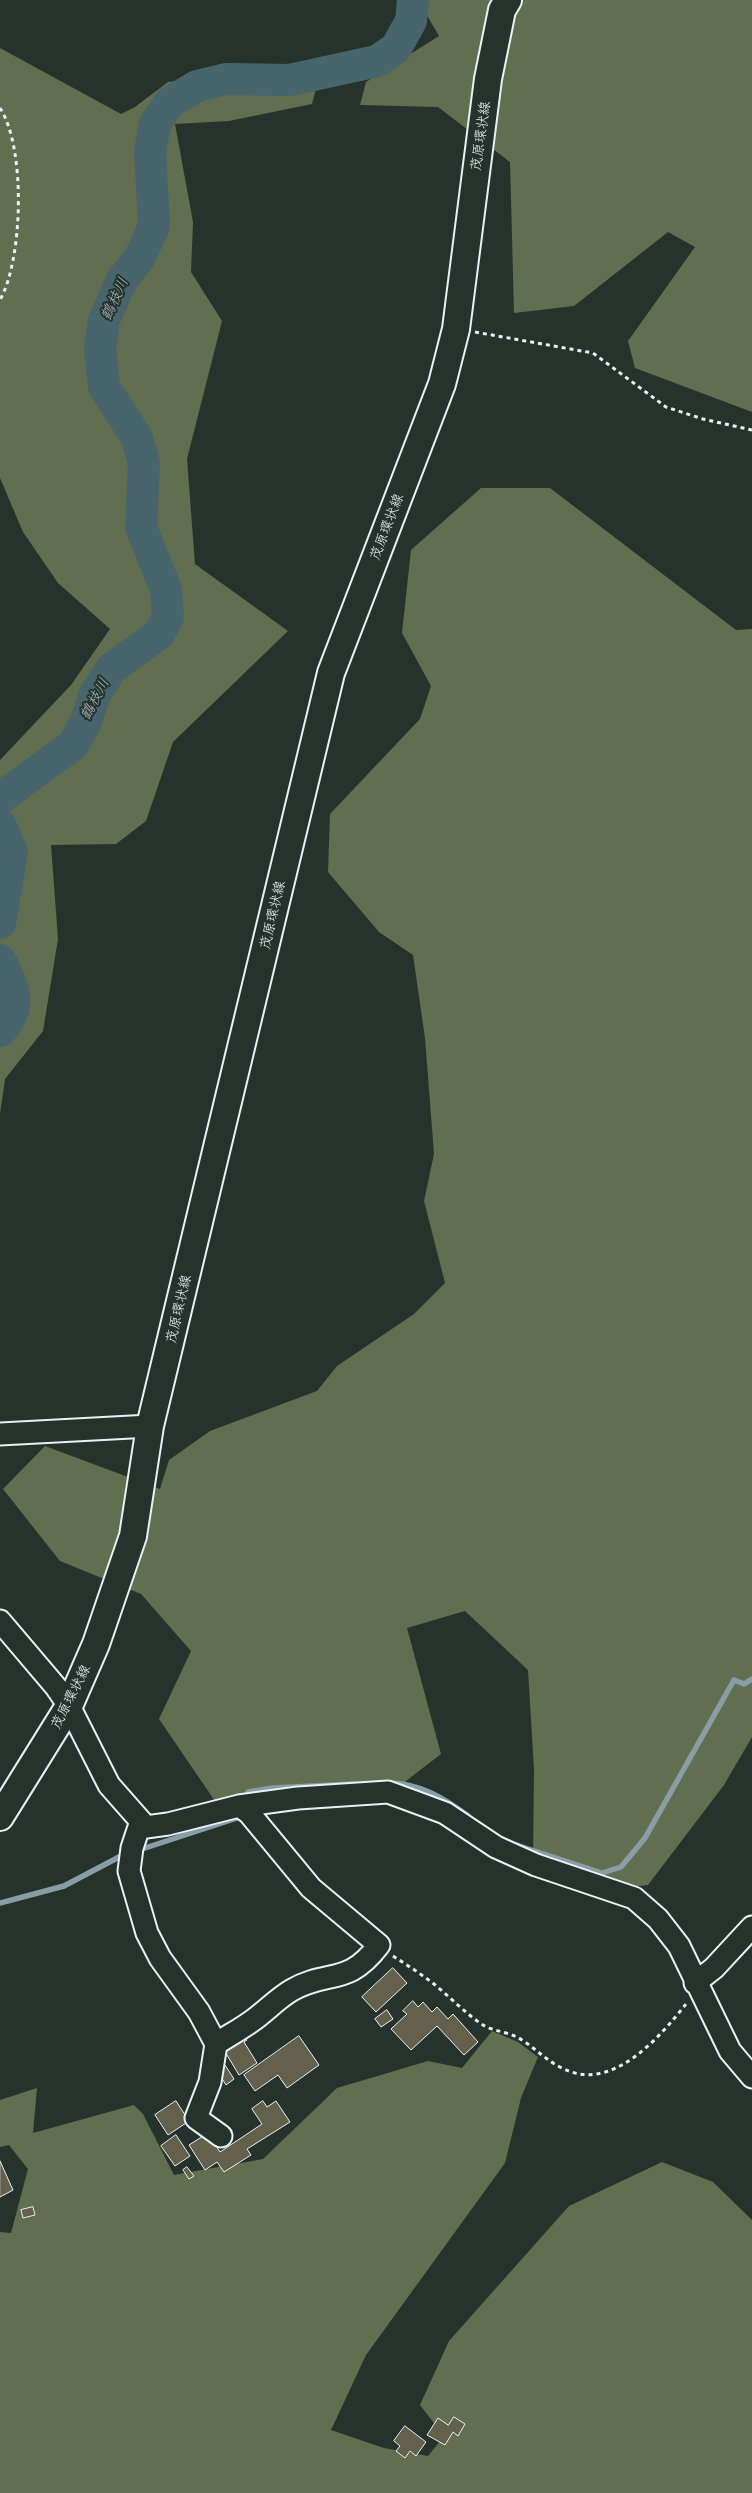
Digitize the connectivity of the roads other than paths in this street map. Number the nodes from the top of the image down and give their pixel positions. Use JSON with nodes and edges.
{"nodes":[{"id":1,"x":508,"y":0,"type":"edge"},
{"id":2,"x":150,"y":1426,"type":"junction"},
{"id":3,"x":0,"y":1434,"type":"edge"},
{"id":4,"x":0,"y":1621,"type":"edge"},
{"id":5,"x":69,"y":1706,"type":"junction"},
{"id":6,"x":239,"y":1806,"type":"junction"},
{"id":7,"x":0,"y":1817,"type":"edge"},
{"id":8,"x":141,"y":1821,"type":"junction"},
{"id":9,"x":752,"y":1927,"type":"edge"},
{"id":10,"x":698,"y":1988,"type":"junction"},
{"id":11,"x":216,"y":2044,"type":"junction"},
{"id":12,"x":752,"y":2077,"type":"edge"},
{"id":13,"x":221,"y":2136,"type":"dead end"}],
"edges":[{"from":1,"to":2,"type":"main road","name":"茂原環状線"},
{"from":2,"to":3,"type":"street"},
{"from":2,"to":5,"type":"main road","name":"茂原環状線"},
{"from":4,"to":5,"type":"street"},
{"from":5,"to":7,"type":"main road","name":"茂原環状線"},
{"from":5,"to":8,"type":"street"},
{"from":6,"to":8,"type":"street"},
{"from":6,"to":10,"type":"street"},
{"from":6,"to":11,"type":"street"},
{"from":8,"to":11,"type":"street"},
{"from":9,"to":10,"type":"street"},
{"from":10,"to":12,"type":"street"},
{"from":11,"to":13,"type":"street"}]}
